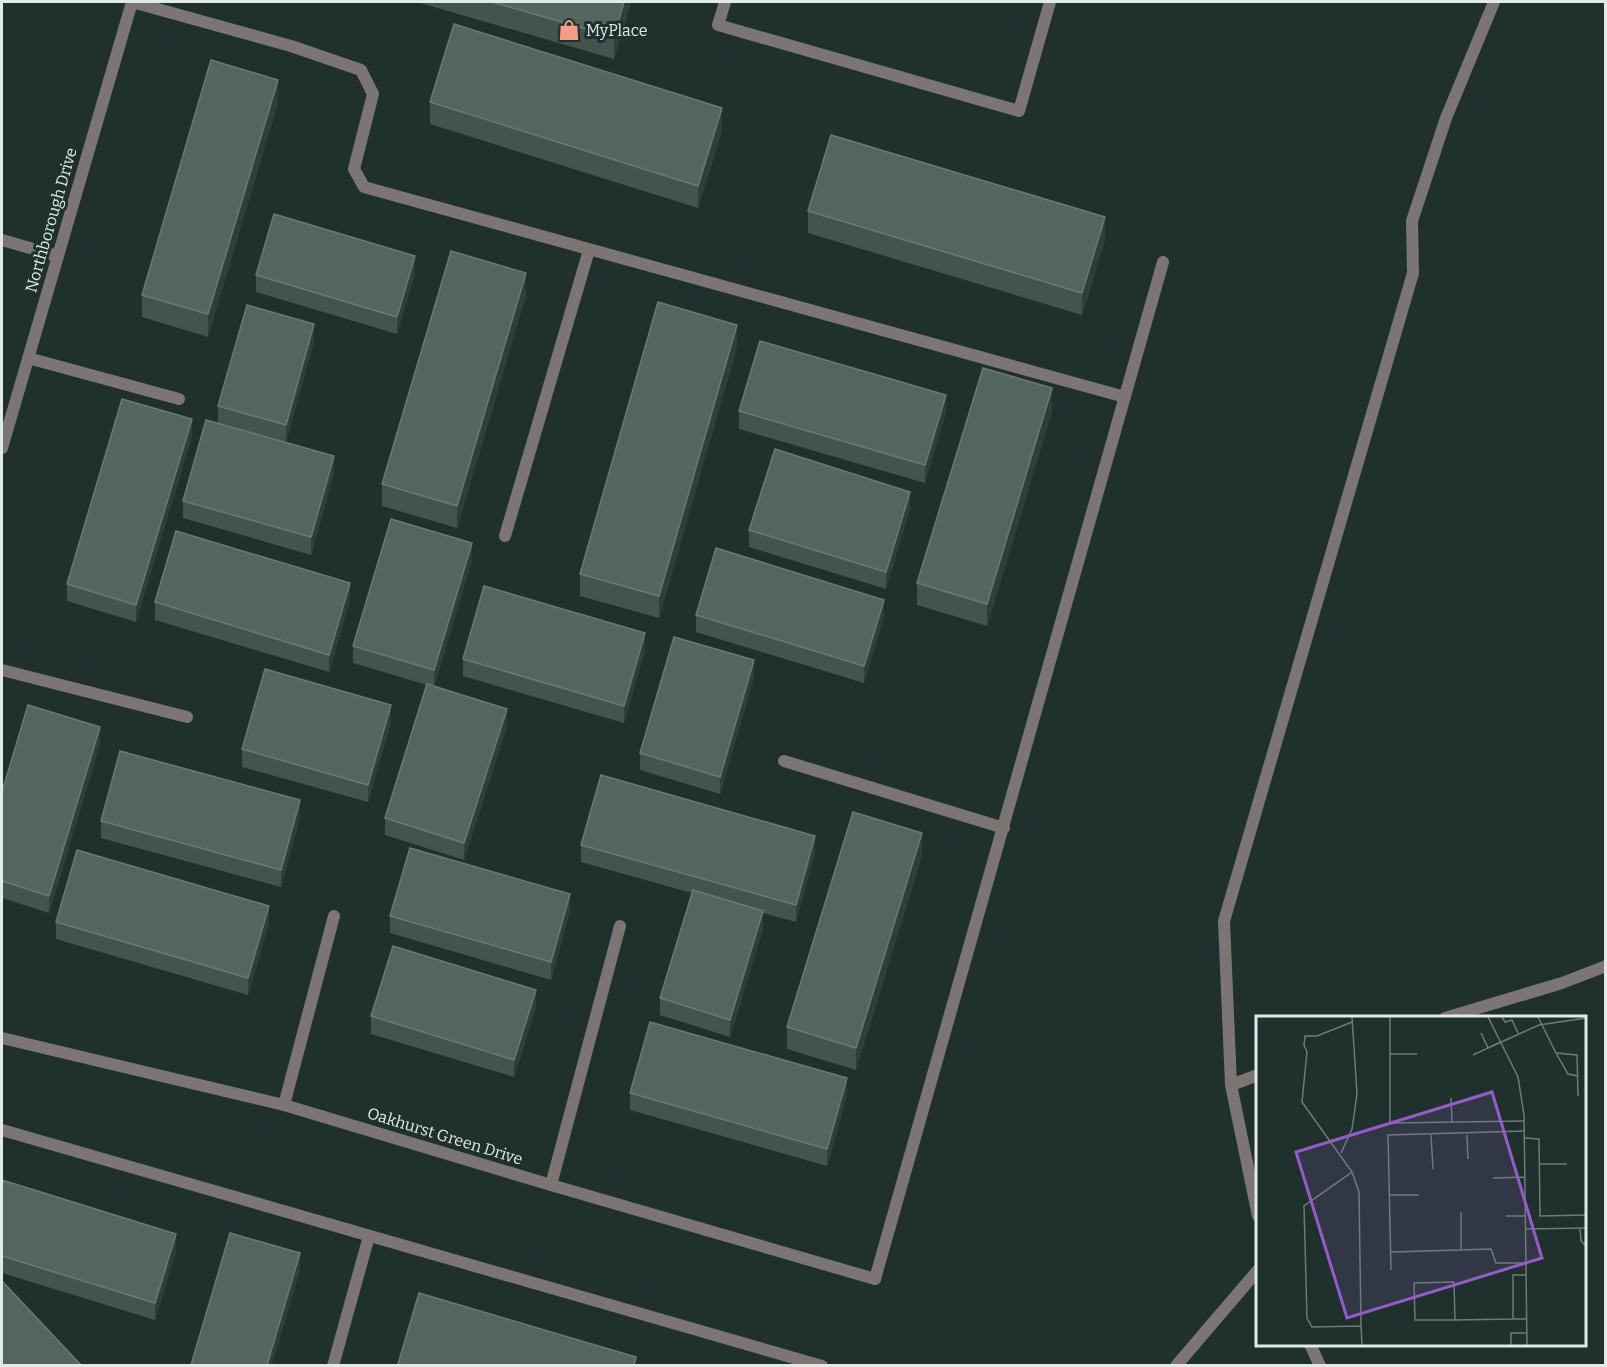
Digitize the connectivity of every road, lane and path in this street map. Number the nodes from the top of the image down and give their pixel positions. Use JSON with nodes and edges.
{"nodes":[{"id":1,"x":132,"y":2,"type":"edge"},
{"id":2,"x":725,"y":2,"type":"edge"},
{"id":3,"x":1050,"y":2,"type":"edge"},
{"id":4,"x":1494,"y":2,"type":"edge"},
{"id":5,"x":2,"y":240,"type":"edge"},
{"id":6,"x":589,"y":250,"type":"junction"},
{"id":7,"x":58,"y":256,"type":"junction"},
{"id":8,"x":1163,"y":262,"type":"dead end"},
{"id":9,"x":28,"y":358,"type":"junction"},
{"id":10,"x":1125,"y":397,"type":"junction"},
{"id":11,"x":179,"y":399,"type":"dead end"},
{"id":12,"x":2,"y":448,"type":"edge"},
{"id":13,"x":505,"y":536,"type":"dead end"},
{"id":14,"x":2,"y":670,"type":"edge"},
{"id":15,"x":187,"y":717,"type":"dead end"},
{"id":16,"x":784,"y":761,"type":"dead end"},
{"id":17,"x":1004,"y":828,"type":"junction"},
{"id":18,"x":334,"y":916,"type":"dead end"},
{"id":19,"x":620,"y":926,"type":"dead end"},
{"id":20,"x":1605,"y":966,"type":"edge"},
{"id":21,"x":1448,"y":1016,"type":"edge"},
{"id":22,"x":2,"y":1038,"type":"edge"},
{"id":23,"x":1256,"y":1075,"type":"edge"},
{"id":24,"x":1231,"y":1085,"type":"junction"},
{"id":25,"x":284,"y":1105,"type":"junction"},
{"id":26,"x":2,"y":1130,"type":"edge"},
{"id":27,"x":551,"y":1185,"type":"junction"},
{"id":28,"x":1256,"y":1211,"type":"edge"},
{"id":29,"x":369,"y":1236,"type":"junction"},
{"id":30,"x":1256,"y":1271,"type":"edge"},
{"id":31,"x":1311,"y":1346,"type":"edge"},
{"id":32,"x":333,"y":1365,"type":"edge"},
{"id":33,"x":822,"y":1365,"type":"edge"},
{"id":34,"x":1176,"y":1365,"type":"edge"},
{"id":35,"x":1320,"y":1365,"type":"edge"}],
"edges":[{"from":1,"to":6,"type":"street"},
{"from":1,"to":7,"type":"street","name":"Northborough Drive"},
{"from":2,"to":3,"type":"street"},
{"from":4,"to":24,"type":"street"},
{"from":5,"to":7,"type":"street"},
{"from":6,"to":10,"type":"street"},
{"from":6,"to":13,"type":"street"},
{"from":7,"to":9,"type":"street","name":"Northborough Drive"},
{"from":8,"to":10,"type":"street"},
{"from":9,"to":11,"type":"street"},
{"from":9,"to":12,"type":"street","name":"Northborough Drive"},
{"from":10,"to":17,"type":"street"},
{"from":14,"to":15,"type":"street"},
{"from":16,"to":17,"type":"street"},
{"from":17,"to":27,"type":"street","name":"Oakhurst Green Drive"},
{"from":18,"to":25,"type":"street"},
{"from":19,"to":27,"type":"street"},
{"from":20,"to":21,"type":"street"},
{"from":22,"to":25,"type":"street","name":"Oakhurst Green Drive"},
{"from":23,"to":24,"type":"street"},
{"from":24,"to":28,"type":"street"},
{"from":25,"to":27,"type":"street","name":"Oakhurst Green Drive"},
{"from":26,"to":29,"type":"street"},
{"from":29,"to":32,"type":"street"},
{"from":29,"to":33,"type":"street"},
{"from":30,"to":34,"type":"street"},
{"from":31,"to":35,"type":"street"}]}
